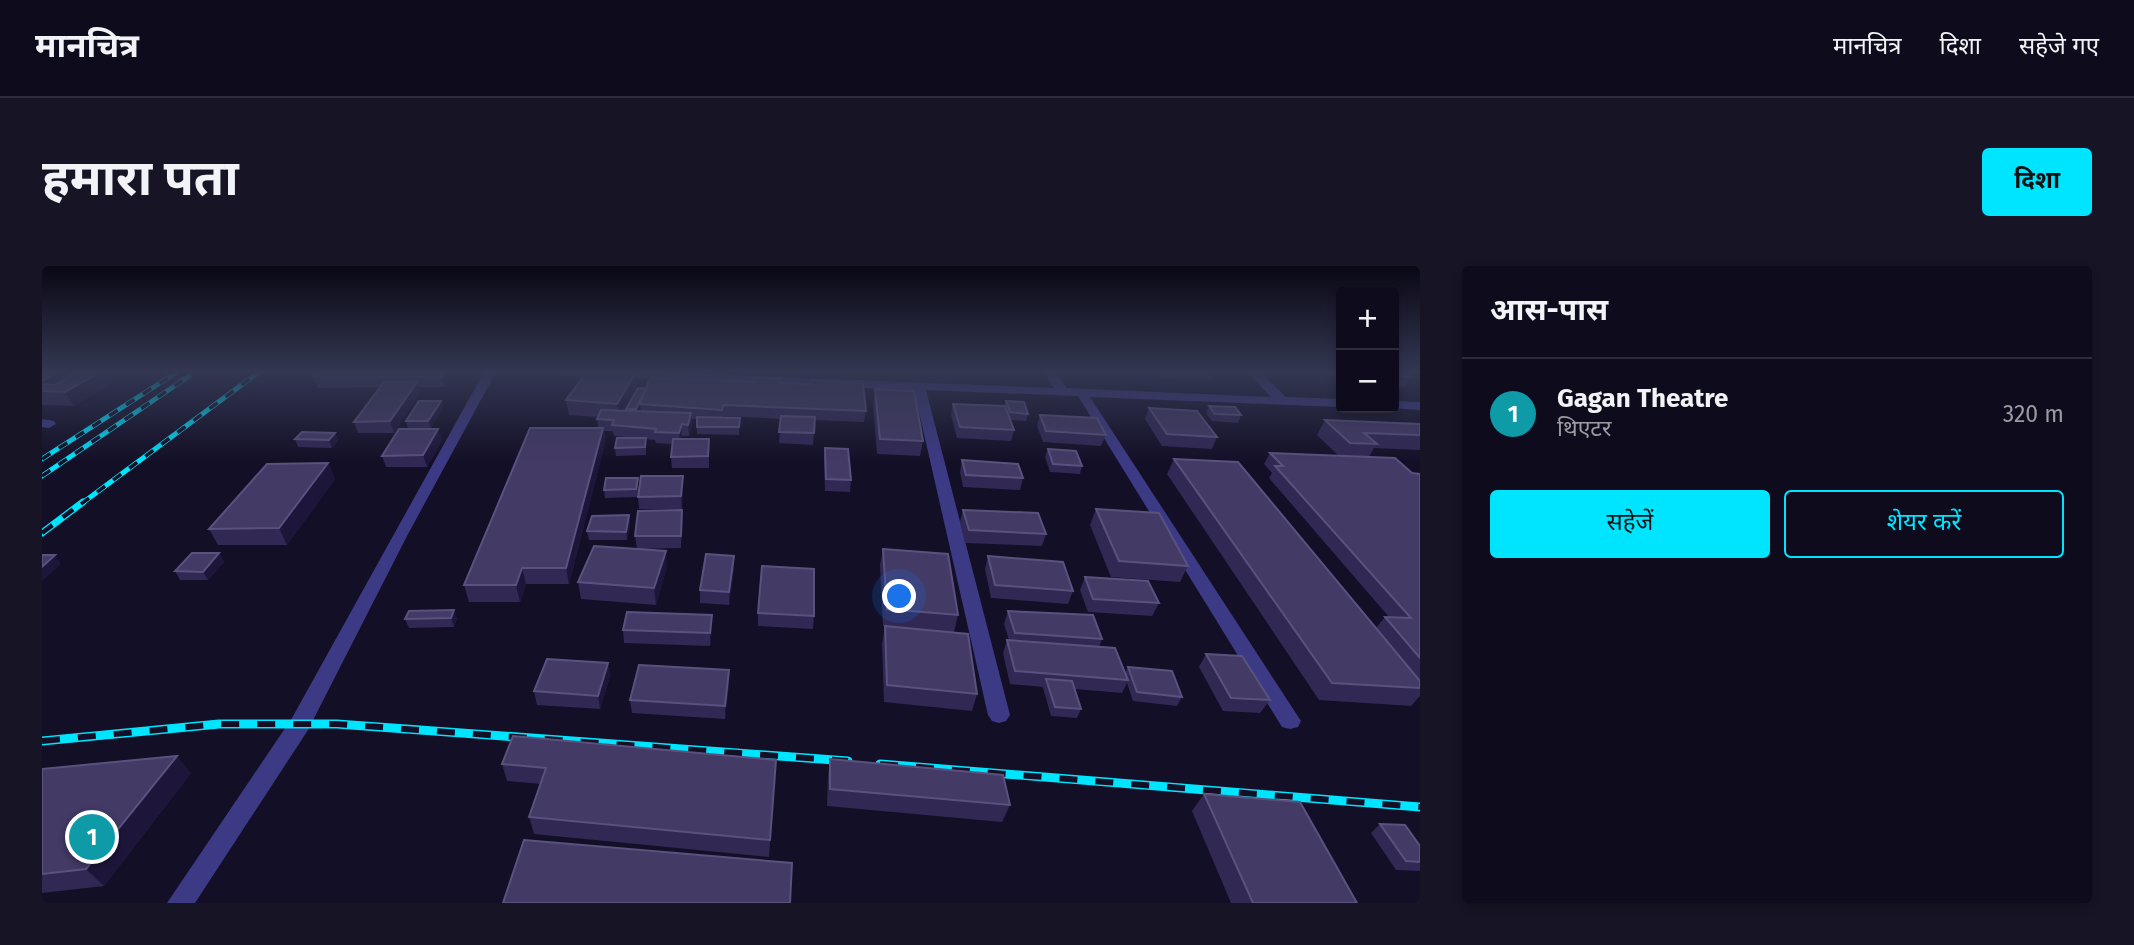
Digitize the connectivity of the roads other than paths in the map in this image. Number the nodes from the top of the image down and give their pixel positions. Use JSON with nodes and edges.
{"nodes":[{"id":1,"x":474,"y":402,"type":"edge"},
{"id":2,"x":923,"y":402,"type":"edge"},
{"id":3,"x":1088,"y":402,"type":"edge"},
{"id":4,"x":1399,"y":405,"type":"edge"},
{"id":5,"x":1420,"y":406,"type":"edge"},
{"id":6,"x":999,"y":715,"type":"dead end"},
{"id":7,"x":1290,"y":721,"type":"dead end"},
{"id":8,"x":180,"y":903,"type":"edge"}],
"edges":[{"from":1,"to":8,"type":"street"},
{"from":2,"to":6,"type":"street"},
{"from":3,"to":7,"type":"street"},
{"from":4,"to":5,"type":"street"}]}
